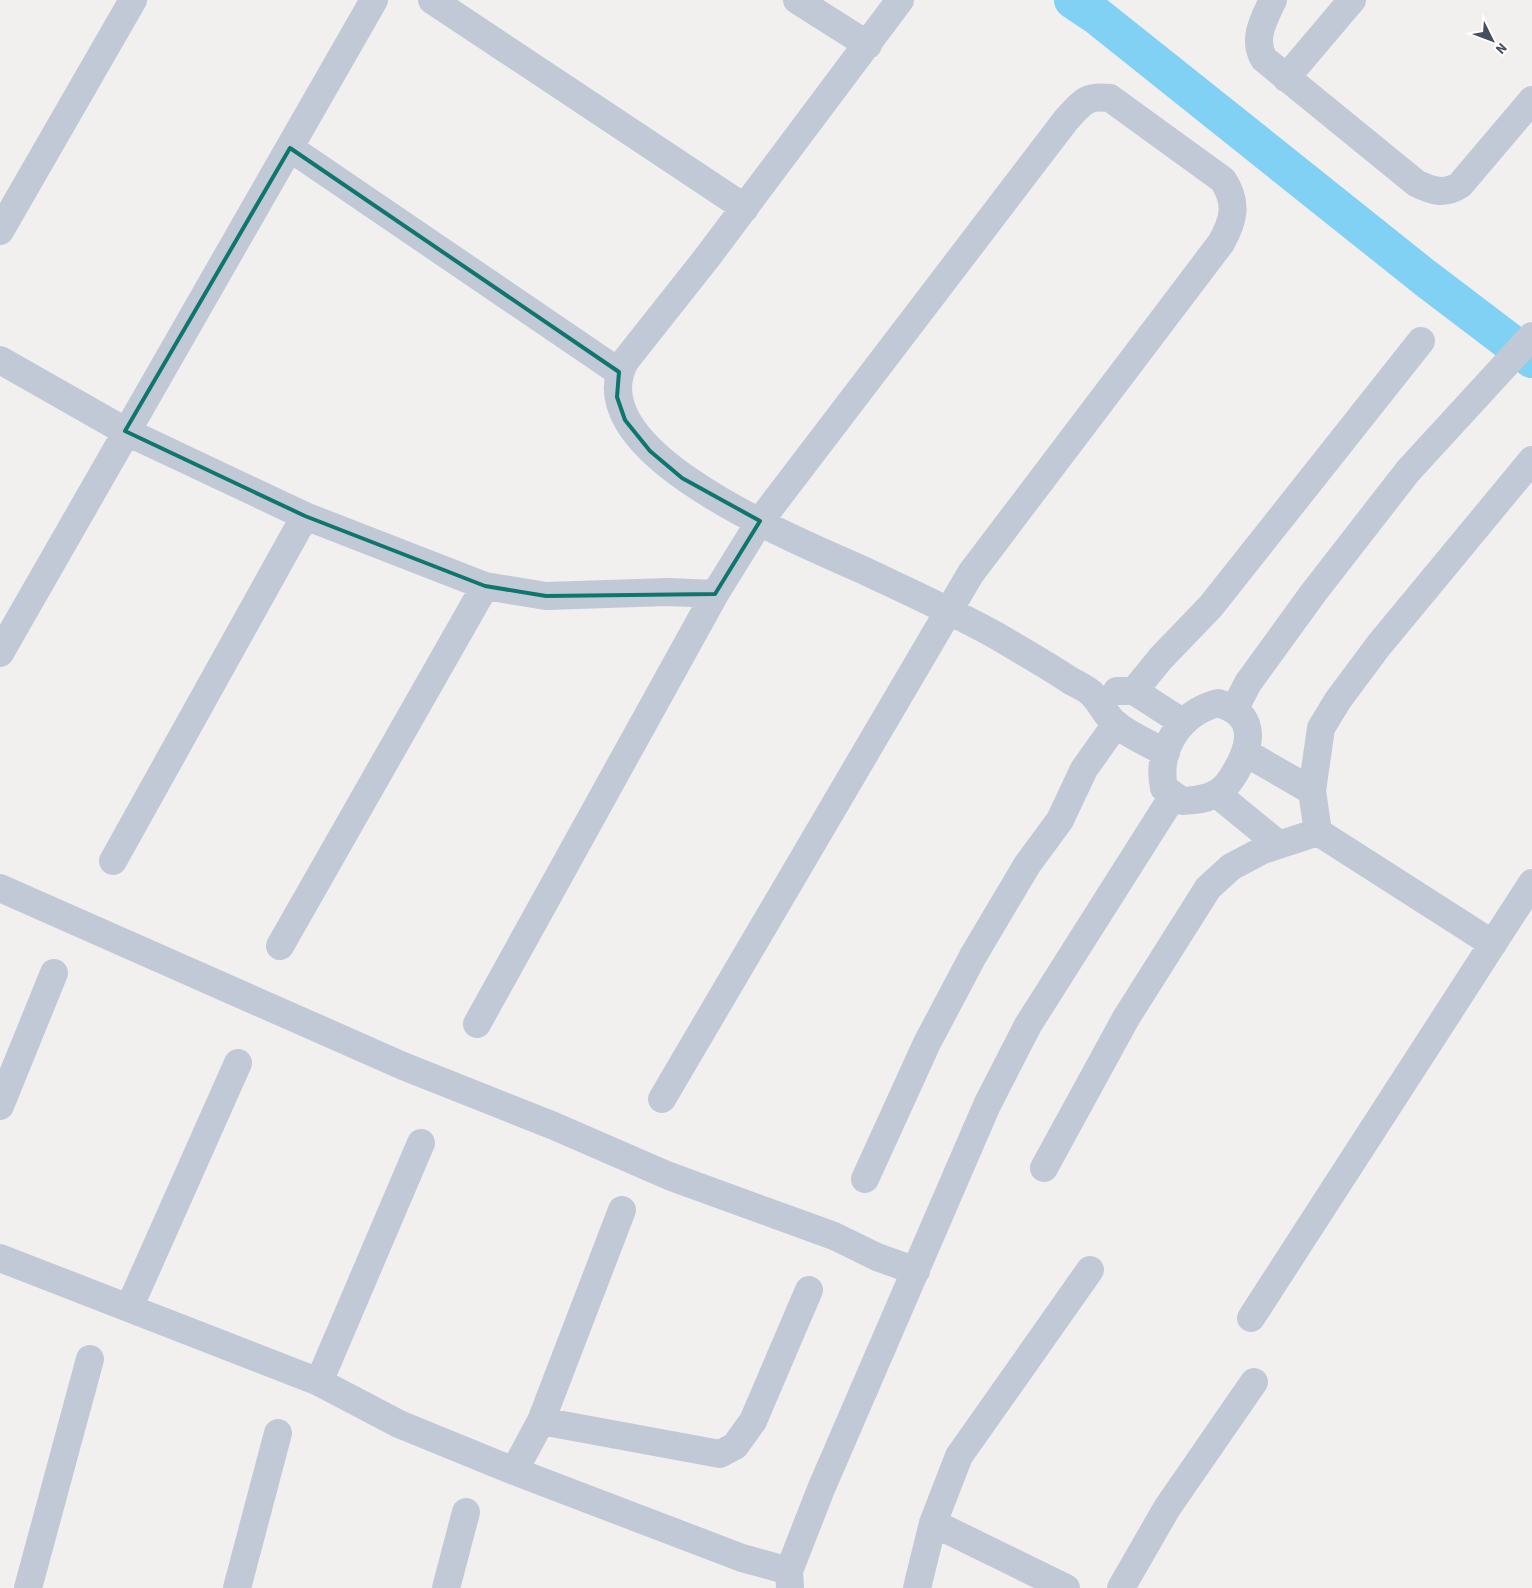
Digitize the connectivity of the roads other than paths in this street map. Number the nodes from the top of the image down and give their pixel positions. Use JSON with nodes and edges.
{"nodes":[{"id":1,"x":133,"y":0,"type":"edge"},
{"id":2,"x":374,"y":0,"type":"edge"},
{"id":3,"x":432,"y":0,"type":"edge"},
{"id":4,"x":797,"y":0,"type":"edge"},
{"id":5,"x":900,"y":0,"type":"edge"},
{"id":6,"x":1273,"y":0,"type":"edge"},
{"id":7,"x":1352,"y":0,"type":"edge"},
{"id":8,"x":868,"y":45,"type":"junction"},
{"id":9,"x":1286,"y":78,"type":"junction"},
{"id":10,"x":1532,"y":100,"type":"edge"},
{"id":11,"x":290,"y":148,"type":"junction"},
{"id":12,"x":745,"y":208,"type":"junction"},
{"id":13,"x":0,"y":231,"type":"edge"},
{"id":14,"x":1532,"y":336,"type":"edge"},
{"id":15,"x":1421,"y":341,"type":"dead end"},
{"id":16,"x":0,"y":360,"type":"edge"},
{"id":17,"x":619,"y":372,"type":"junction"},
{"id":18,"x":125,"y":431,"type":"junction"},
{"id":19,"x":1532,"y":460,"type":"edge"},
{"id":20,"x":305,"y":516,"type":"junction"},
{"id":21,"x":760,"y":521,"type":"junction"},
{"id":22,"x":485,"y":586,"type":"junction"},
{"id":23,"x":714,"y":594,"type":"junction"},
{"id":24,"x":950,"y":611,"type":"junction"},
{"id":25,"x":0,"y":652,"type":"edge"},
{"id":26,"x":1134,"y":691,"type":"junction"},
{"id":27,"x":1093,"y":695,"type":"junction"},
{"id":28,"x":1235,"y":708,"type":"junction"},
{"id":29,"x":1182,"y":722,"type":"junction"},
{"id":30,"x":1116,"y":724,"type":"junction"},
{"id":31,"x":1166,"y":753,"type":"junction"},
{"id":32,"x":1246,"y":754,"type":"junction"},
{"id":33,"x":1312,"y":791,"type":"junction"},
{"id":34,"x":1217,"y":794,"type":"junction"},
{"id":35,"x":1173,"y":796,"type":"junction"},
{"id":36,"x":1318,"y":832,"type":"junction"},
{"id":37,"x":1278,"y":844,"type":"junction"},
{"id":38,"x":114,"y":861,"type":"dead end"},
{"id":39,"x":1532,"y":883,"type":"edge"},
{"id":40,"x":0,"y":888,"type":"edge"},
{"id":41,"x":1493,"y":944,"type":"junction"},
{"id":42,"x":280,"y":946,"type":"dead end"},
{"id":43,"x":54,"y":973,"type":"dead end"},
{"id":44,"x":477,"y":1024,"type":"dead end"},
{"id":45,"x":238,"y":1063,"type":"dead end"},
{"id":46,"x":662,"y":1099,"type":"dead end"},
{"id":47,"x":0,"y":1106,"type":"edge"},
{"id":48,"x":421,"y":1143,"type":"dead end"},
{"id":49,"x":1044,"y":1168,"type":"dead end"},
{"id":50,"x":865,"y":1178,"type":"dead end"},
{"id":51,"x":622,"y":1210,"type":"dead end"},
{"id":52,"x":0,"y":1258,"type":"edge"},
{"id":53,"x":1090,"y":1270,"type":"dead end"},
{"id":54,"x":916,"y":1271,"type":"junction"},
{"id":55,"x":809,"y":1290,"type":"dead end"},
{"id":56,"x":129,"y":1308,"type":"junction"},
{"id":57,"x":1251,"y":1318,"type":"dead end"},
{"id":58,"x":90,"y":1360,"type":"dead end"},
{"id":59,"x":319,"y":1382,"type":"junction"},
{"id":60,"x":1254,"y":1382,"type":"dead end"},
{"id":61,"x":541,"y":1421,"type":"junction"},
{"id":62,"x":278,"y":1433,"type":"dead end"},
{"id":63,"x":514,"y":1471,"type":"junction"},
{"id":64,"x":466,"y":1512,"type":"dead end"},
{"id":65,"x":933,"y":1523,"type":"junction"},
{"id":66,"x":790,"y":1579,"type":"edge"},
{"id":67,"x":28,"y":1588,"type":"edge"},
{"id":68,"x":236,"y":1588,"type":"edge"},
{"id":69,"x":446,"y":1588,"type":"edge"},
{"id":70,"x":917,"y":1588,"type":"edge"},
{"id":71,"x":1066,"y":1588,"type":"edge"},
{"id":72,"x":1121,"y":1588,"type":"edge"}],
"edges":[{"from":1,"to":13,"type":"street"},
{"from":2,"to":11,"type":"street"},
{"from":3,"to":12,"type":"street"},
{"from":4,"to":8,"type":"street"},
{"from":5,"to":8,"type":"street"},
{"from":6,"to":9,"type":"street"},
{"from":7,"to":9,"type":"street"},
{"from":8,"to":12,"type":"street"},
{"from":9,"to":10,"type":"street"},
{"from":11,"to":17,"type":"street"},
{"from":11,"to":18,"type":"street"},
{"from":12,"to":17,"type":"street"},
{"from":14,"to":28,"type":"street"},
{"from":15,"to":26,"type":"street"},
{"from":16,"to":18,"type":"street"},
{"from":17,"to":21,"type":"street"},
{"from":18,"to":20,"type":"street"},
{"from":18,"to":25,"type":"street"},
{"from":19,"to":33,"type":"street"},
{"from":20,"to":22,"type":"street"},
{"from":20,"to":38,"type":"street"},
{"from":21,"to":23,"type":"street"},
{"from":21,"to":24,"type":"street"},
{"from":21,"to":24,"type":"street"},
{"from":22,"to":23,"type":"street"},
{"from":22,"to":42,"type":"street"},
{"from":23,"to":44,"type":"street"},
{"from":24,"to":27,"type":"street"},
{"from":24,"to":46,"type":"street"},
{"from":26,"to":27,"type":"street"},
{"from":26,"to":29,"type":"street"},
{"from":27,"to":30,"type":"street"},
{"from":28,"to":29,"type":"street"},
{"from":28,"to":32,"type":"street"},
{"from":29,"to":31,"type":"street"},
{"from":30,"to":31,"type":"street"},
{"from":30,"to":50,"type":"street"},
{"from":31,"to":35,"type":"street"},
{"from":32,"to":33,"type":"street"},
{"from":32,"to":34,"type":"street"},
{"from":33,"to":36,"type":"street"},
{"from":34,"to":35,"type":"street"},
{"from":34,"to":37,"type":"street"},
{"from":35,"to":54,"type":"street"},
{"from":36,"to":37,"type":"street"},
{"from":36,"to":41,"type":"street"},
{"from":37,"to":49,"type":"street"},
{"from":39,"to":41,"type":"street"},
{"from":40,"to":54,"type":"street"},
{"from":41,"to":57,"type":"street"},
{"from":43,"to":47,"type":"street"},
{"from":45,"to":56,"type":"street"},
{"from":48,"to":59,"type":"street"},
{"from":51,"to":61,"type":"street"},
{"from":52,"to":56,"type":"street"},
{"from":53,"to":65,"type":"street"},
{"from":54,"to":66,"type":"street"},
{"from":55,"to":61,"type":"street"},
{"from":56,"to":59,"type":"street"},
{"from":58,"to":67,"type":"street"},
{"from":59,"to":63,"type":"street"},
{"from":60,"to":72,"type":"street"},
{"from":61,"to":63,"type":"street"},
{"from":62,"to":68,"type":"street"},
{"from":63,"to":66,"type":"street"},
{"from":64,"to":69,"type":"street"},
{"from":65,"to":70,"type":"street"},
{"from":65,"to":71,"type":"street"}]}
